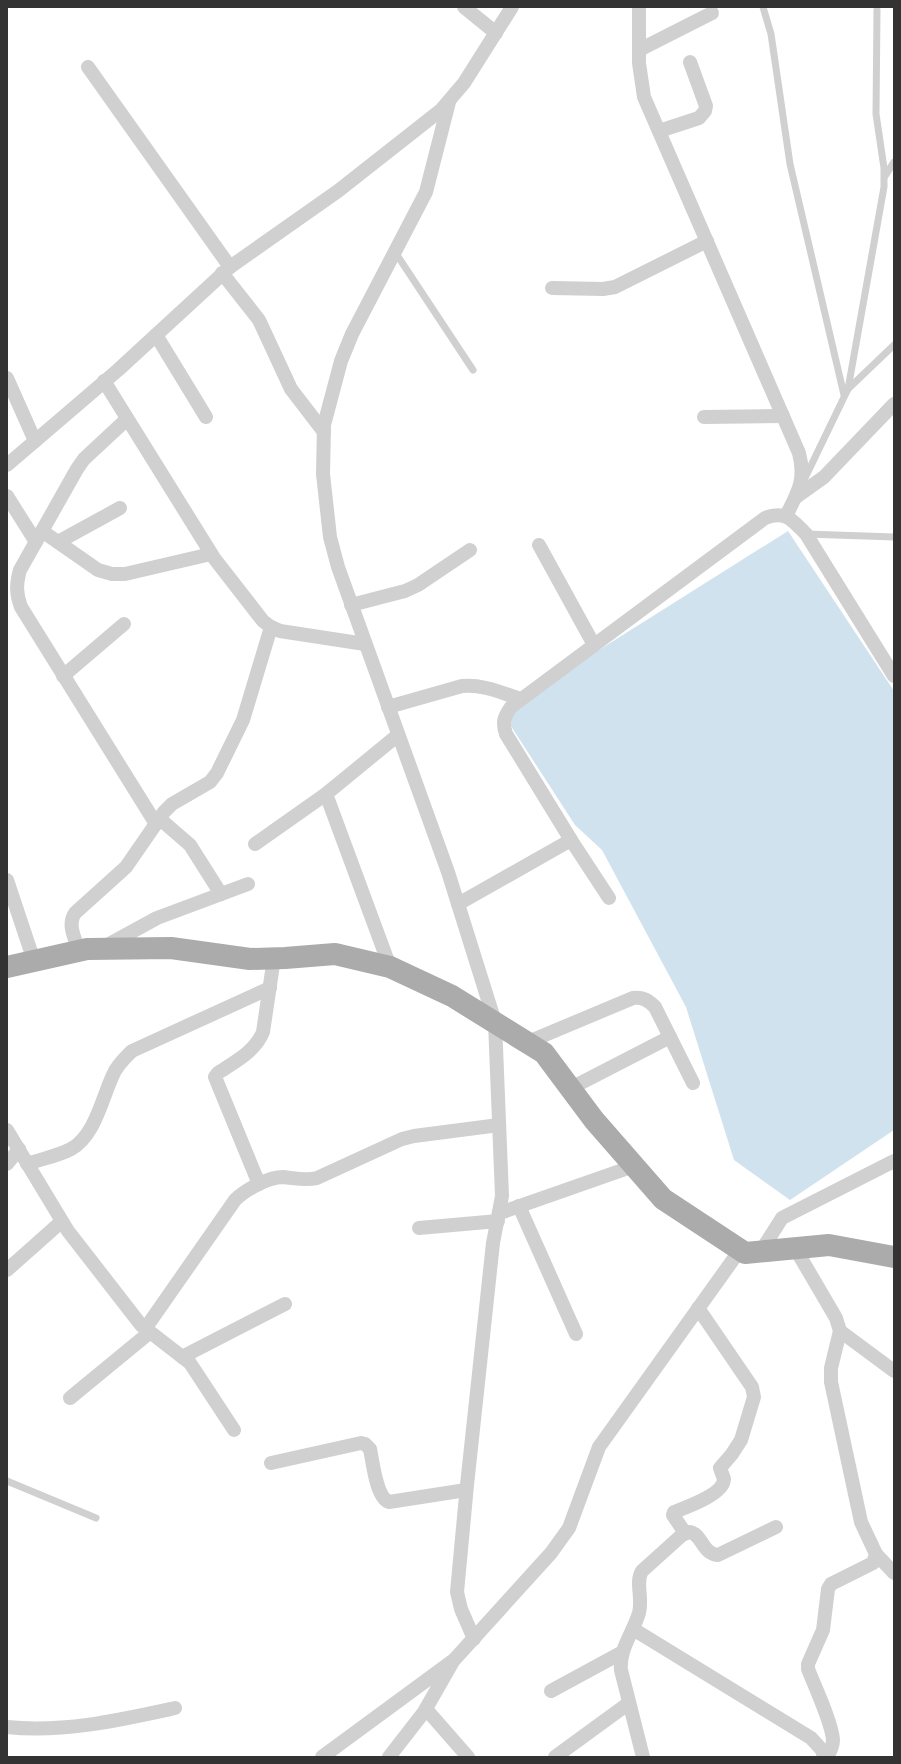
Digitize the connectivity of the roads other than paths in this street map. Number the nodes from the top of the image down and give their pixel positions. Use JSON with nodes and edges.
{"nodes":[{"id":1,"x":464,"y":7,"type":"edge"},
{"id":2,"x":512,"y":7,"type":"edge"},
{"id":3,"x":639,"y":7,"type":"edge"},
{"id":4,"x":763,"y":7,"type":"edge"},
{"id":5,"x":877,"y":10,"type":"dead end"},
{"id":6,"x":712,"y":13,"type":"dead end"},
{"id":7,"x":496,"y":32,"type":"junction"},
{"id":8,"x":639,"y":50,"type":"junction"},
{"id":9,"x":690,"y":62,"type":"dead end"},
{"id":10,"x":88,"y":67,"type":"dead end"},
{"id":11,"x":449,"y":102,"type":"junction"},
{"id":12,"x":659,"y":131,"type":"junction"},
{"id":13,"x":894,"y":162,"type":"edge"},
{"id":14,"x":885,"y":176,"type":"junction"},
{"id":15,"x":707,"y":241,"type":"junction"},
{"id":16,"x":395,"y":252,"type":"junction"},
{"id":17,"x":226,"y":270,"type":"junction"},
{"id":18,"x":552,"y":288,"type":"dead end"},
{"id":19,"x":156,"y":335,"type":"junction"},
{"id":20,"x":894,"y":346,"type":"edge"},
{"id":21,"x":473,"y":370,"type":"dead end"},
{"id":22,"x":7,"y":378,"type":"edge"},
{"id":23,"x":104,"y":382,"type":"junction"},
{"id":24,"x":846,"y":392,"type":"junction"},
{"id":25,"x":894,"y":404,"type":"edge"},
{"id":26,"x":783,"y":416,"type":"junction"},
{"id":27,"x":206,"y":417,"type":"dead end"},
{"id":28,"x":704,"y":417,"type":"dead end"},
{"id":29,"x":127,"y":419,"type":"junction"},
{"id":30,"x":324,"y":432,"type":"junction"},
{"id":31,"x":35,"y":440,"type":"junction"},
{"id":32,"x":7,"y":465,"type":"edge"},
{"id":33,"x":798,"y":492,"type":"junction"},
{"id":34,"x":7,"y":496,"type":"edge"},
{"id":35,"x":120,"y":508,"type":"dead end"},
{"id":36,"x":786,"y":516,"type":"junction"},
{"id":37,"x":806,"y":534,"type":"junction"},
{"id":38,"x":39,"y":537,"type":"junction"},
{"id":39,"x":894,"y":537,"type":"edge"},
{"id":40,"x":58,"y":542,"type":"junction"},
{"id":41,"x":539,"y":546,"type":"dead end"},
{"id":42,"x":470,"y":550,"type":"dead end"},
{"id":43,"x":211,"y":554,"type":"junction"},
{"id":44,"x":351,"y":605,"type":"junction"},
{"id":45,"x":124,"y":624,"type":"dead end"},
{"id":46,"x":271,"y":627,"type":"junction"},
{"id":47,"x":365,"y":644,"type":"junction"},
{"id":48,"x":594,"y":645,"type":"junction"},
{"id":49,"x":63,"y":676,"type":"junction"},
{"id":50,"x":894,"y":676,"type":"edge"},
{"id":51,"x":521,"y":699,"type":"junction"},
{"id":52,"x":388,"y":707,"type":"junction"},
{"id":53,"x":398,"y":735,"type":"junction"},
{"id":54,"x":326,"y":794,"type":"junction"},
{"id":55,"x":158,"y":821,"type":"junction"},
{"id":56,"x":571,"y":840,"type":"junction"},
{"id":57,"x":255,"y":844,"type":"dead end"},
{"id":58,"x":7,"y":880,"type":"edge"},
{"id":59,"x":248,"y":884,"type":"dead end"},
{"id":60,"x":221,"y":894,"type":"junction"},
{"id":61,"x":609,"y":898,"type":"dead end"},
{"id":62,"x":458,"y":904,"type":"junction"},
{"id":63,"x":89,"y":950,"type":"junction"},
{"id":64,"x":274,"y":958,"type":"junction"},
{"id":65,"x":34,"y":961,"type":"junction"},
{"id":66,"x":7,"y":967,"type":"edge"},
{"id":67,"x":390,"y":967,"type":"junction"},
{"id":68,"x":270,"y":988,"type":"junction"},
{"id":69,"x":495,"y":1022,"type":"junction"},
{"id":70,"x":670,"y":1037,"type":"junction"},
{"id":71,"x":528,"y":1042,"type":"junction"},
{"id":72,"x":693,"y":1083,"type":"dead end"},
{"id":73,"x":570,"y":1088,"type":"junction"},
{"id":74,"x":499,"y":1125,"type":"junction"},
{"id":75,"x":7,"y":1130,"type":"edge"},
{"id":76,"x":19,"y":1149,"type":"junction"},
{"id":77,"x":894,"y":1161,"type":"edge"},
{"id":78,"x":7,"y":1164,"type":"edge"},
{"id":79,"x":27,"y":1164,"type":"junction"},
{"id":80,"x":634,"y":1166,"type":"junction"},
{"id":81,"x":259,"y":1184,"type":"junction"},
{"id":82,"x":519,"y":1206,"type":"junction"},
{"id":83,"x":499,"y":1217,"type":"junction"},
{"id":84,"x":62,"y":1222,"type":"junction"},
{"id":85,"x":419,"y":1228,"type":"dead end"},
{"id":86,"x":795,"y":1248,"type":"junction"},
{"id":87,"x":751,"y":1250,"type":"junction"},
{"id":88,"x":894,"y":1257,"type":"edge"},
{"id":89,"x":7,"y":1270,"type":"edge"},
{"id":90,"x":285,"y":1304,"type":"dead end"},
{"id":91,"x":698,"y":1308,"type":"junction"},
{"id":92,"x":147,"y":1331,"type":"junction"},
{"id":93,"x":840,"y":1331,"type":"junction"},
{"id":94,"x":576,"y":1334,"type":"dead end"},
{"id":95,"x":182,"y":1357,"type":"junction"},
{"id":96,"x":894,"y":1371,"type":"edge"},
{"id":97,"x":70,"y":1398,"type":"dead end"},
{"id":98,"x":234,"y":1430,"type":"dead end"},
{"id":99,"x":272,"y":1463,"type":"dead end"},
{"id":100,"x":7,"y":1481,"type":"edge"},
{"id":101,"x":466,"y":1490,"type":"junction"},
{"id":102,"x":96,"y":1518,"type":"dead end"},
{"id":103,"x":776,"y":1527,"type":"dead end"},
{"id":104,"x":686,"y":1533,"type":"junction"},
{"id":105,"x":876,"y":1554,"type":"junction"},
{"id":106,"x":894,"y":1573,"type":"edge"},
{"id":107,"x":633,"y":1629,"type":"junction"},
{"id":108,"x":474,"y":1639,"type":"junction"},
{"id":109,"x":621,"y":1653,"type":"junction"},
{"id":110,"x":454,"y":1660,"type":"junction"},
{"id":111,"x":551,"y":1691,"type":"dead end"},
{"id":112,"x":629,"y":1703,"type":"junction"},
{"id":113,"x":174,"y":1708,"type":"dead end"},
{"id":114,"x":426,"y":1709,"type":"junction"},
{"id":115,"x":7,"y":1727,"type":"edge"},
{"id":116,"x":322,"y":1757,"type":"edge"},
{"id":117,"x":389,"y":1757,"type":"edge"},
{"id":118,"x":468,"y":1757,"type":"edge"},
{"id":119,"x":554,"y":1757,"type":"edge"},
{"id":120,"x":643,"y":1757,"type":"edge"},
{"id":121,"x":824,"y":1757,"type":"edge"},
{"id":122,"x":827,"y":1757,"type":"edge"}],
"edges":[{"from":1,"to":7,"type":"street"},
{"from":2,"to":7,"type":"street"},
{"from":3,"to":8,"type":"street"},
{"from":4,"to":24,"type":"lane"},
{"from":5,"to":14,"type":"lane"},
{"from":6,"to":8,"type":"street"},
{"from":7,"to":11,"type":"street"},
{"from":8,"to":12,"type":"street"},
{"from":9,"to":12,"type":"street"},
{"from":10,"to":17,"type":"street"},
{"from":11,"to":16,"type":"street"},
{"from":11,"to":17,"type":"street"},
{"from":12,"to":15,"type":"street"},
{"from":13,"to":14,"type":"lane"},
{"from":14,"to":24,"type":"lane"},
{"from":15,"to":18,"type":"street"},
{"from":15,"to":26,"type":"street"},
{"from":16,"to":21,"type":"lane"},
{"from":16,"to":30,"type":"street"},
{"from":17,"to":19,"type":"street"},
{"from":17,"to":30,"type":"street"},
{"from":19,"to":23,"type":"street"},
{"from":19,"to":27,"type":"street"},
{"from":20,"to":24,"type":"lane"},
{"from":22,"to":31,"type":"street"},
{"from":23,"to":29,"type":"street"},
{"from":23,"to":31,"type":"street"},
{"from":24,"to":33,"type":"lane"},
{"from":25,"to":33,"type":"street"},
{"from":26,"to":28,"type":"street"},
{"from":26,"to":33,"type":"street"},
{"from":29,"to":38,"type":"street"},
{"from":29,"to":43,"type":"street"},
{"from":30,"to":44,"type":"street"},
{"from":31,"to":32,"type":"street"},
{"from":33,"to":36,"type":"street"},
{"from":34,"to":38,"type":"street"},
{"from":35,"to":40,"type":"street"},
{"from":36,"to":37,"type":"street"},
{"from":36,"to":48,"type":"street"},
{"from":37,"to":39,"type":"lane"},
{"from":37,"to":50,"type":"street"},
{"from":38,"to":40,"type":"street"},
{"from":38,"to":49,"type":"street"},
{"from":40,"to":43,"type":"street"},
{"from":41,"to":48,"type":"street"},
{"from":42,"to":44,"type":"street"},
{"from":43,"to":46,"type":"street"},
{"from":44,"to":47,"type":"street"},
{"from":45,"to":49,"type":"street"},
{"from":46,"to":47,"type":"street"},
{"from":46,"to":55,"type":"street"},
{"from":47,"to":52,"type":"street"},
{"from":48,"to":51,"type":"street"},
{"from":49,"to":55,"type":"street"},
{"from":51,"to":52,"type":"street"},
{"from":51,"to":56,"type":"street"},
{"from":52,"to":53,"type":"street"},
{"from":53,"to":54,"type":"street"},
{"from":53,"to":62,"type":"street"},
{"from":54,"to":57,"type":"street"},
{"from":54,"to":67,"type":"street"},
{"from":55,"to":60,"type":"street"},
{"from":55,"to":63,"type":"street"},
{"from":56,"to":61,"type":"street"},
{"from":56,"to":62,"type":"street"},
{"from":58,"to":65,"type":"street"},
{"from":59,"to":60,"type":"street"},
{"from":60,"to":63,"type":"street"},
{"from":62,"to":69,"type":"street"},
{"from":63,"to":64,"type":"main road"},
{"from":63,"to":65,"type":"main road"},
{"from":64,"to":67,"type":"main road"},
{"from":64,"to":68,"type":"street"},
{"from":65,"to":66,"type":"main road"},
{"from":67,"to":69,"type":"main road"},
{"from":68,"to":79,"type":"street"},
{"from":68,"to":81,"type":"street"},
{"from":69,"to":71,"type":"main road"},
{"from":69,"to":74,"type":"street"},
{"from":70,"to":71,"type":"street"},
{"from":70,"to":72,"type":"street"},
{"from":70,"to":73,"type":"street"},
{"from":71,"to":73,"type":"main road"},
{"from":73,"to":80,"type":"main road"},
{"from":74,"to":81,"type":"street"},
{"from":74,"to":83,"type":"street"},
{"from":75,"to":76,"type":"street"},
{"from":76,"to":78,"type":"street"},
{"from":76,"to":79,"type":"street"},
{"from":77,"to":87,"type":"street"},
{"from":79,"to":84,"type":"street"},
{"from":80,"to":82,"type":"street"},
{"from":80,"to":87,"type":"main road"},
{"from":81,"to":92,"type":"street"},
{"from":82,"to":83,"type":"street"},
{"from":82,"to":94,"type":"street"},
{"from":83,"to":85,"type":"street"},
{"from":83,"to":101,"type":"street"},
{"from":84,"to":89,"type":"street"},
{"from":84,"to":92,"type":"street"},
{"from":86,"to":87,"type":"main road"},
{"from":86,"to":88,"type":"main road"},
{"from":86,"to":93,"type":"street"},
{"from":87,"to":91,"type":"street"},
{"from":90,"to":95,"type":"street"},
{"from":91,"to":104,"type":"street"},
{"from":91,"to":108,"type":"street"},
{"from":92,"to":95,"type":"street"},
{"from":92,"to":97,"type":"street"},
{"from":93,"to":96,"type":"street"},
{"from":93,"to":105,"type":"street"},
{"from":95,"to":98,"type":"street"},
{"from":99,"to":101,"type":"street"},
{"from":100,"to":102,"type":"lane"},
{"from":101,"to":108,"type":"street"},
{"from":103,"to":104,"type":"street"},
{"from":104,"to":107,"type":"street"},
{"from":105,"to":106,"type":"street"},
{"from":105,"to":122,"type":"street"},
{"from":107,"to":109,"type":"street"},
{"from":107,"to":121,"type":"street"},
{"from":108,"to":110,"type":"street"},
{"from":109,"to":111,"type":"street"},
{"from":109,"to":112,"type":"street"},
{"from":110,"to":114,"type":"street"},
{"from":110,"to":116,"type":"street"},
{"from":112,"to":119,"type":"street"},
{"from":112,"to":120,"type":"street"},
{"from":113,"to":115,"type":"street"},
{"from":114,"to":117,"type":"street"},
{"from":114,"to":118,"type":"street"}]}
